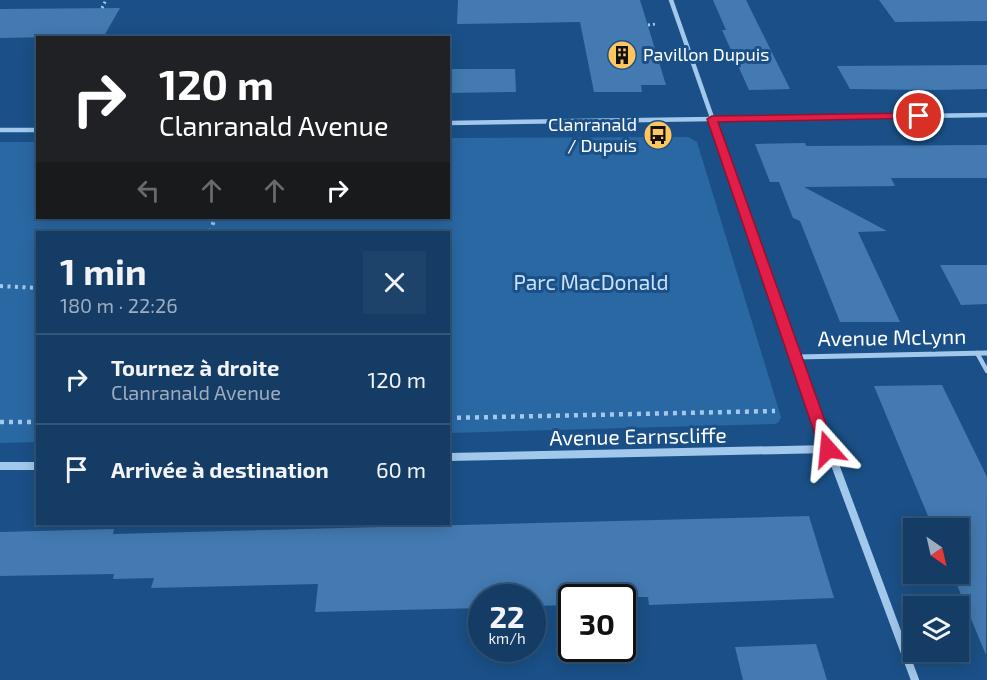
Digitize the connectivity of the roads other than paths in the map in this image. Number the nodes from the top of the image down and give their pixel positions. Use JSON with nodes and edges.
{"nodes":[{"id":1,"x":671,"y":0,"type":"edge"},
{"id":2,"x":987,"y":115,"type":"edge"},
{"id":3,"x":712,"y":119,"type":"junction"},
{"id":4,"x":450,"y":123,"type":"edge"},
{"id":5,"x":0,"y":130,"type":"edge"},
{"id":6,"x":36,"y":130,"type":"edge"},
{"id":7,"x":976,"y":353,"type":"junction"},
{"id":8,"x":987,"y":353,"type":"edge"},
{"id":9,"x":797,"y":357,"type":"junction"},
{"id":10,"x":987,"y":371,"type":"edge"},
{"id":11,"x":828,"y":449,"type":"junction"},
{"id":12,"x":450,"y":457,"type":"edge"},
{"id":13,"x":0,"y":466,"type":"edge"},
{"id":14,"x":36,"y":466,"type":"edge"},
{"id":15,"x":915,"y":680,"type":"edge"}],
"edges":[{"from":1,"to":3,"type":"street"},
{"from":2,"to":3,"type":"street"},
{"from":3,"to":4,"type":"street"},
{"from":3,"to":9,"type":"street"},
{"from":5,"to":6,"type":"street"},
{"from":7,"to":8,"type":"street","name":"Avenue McLynn"},
{"from":7,"to":9,"type":"street","name":"Avenue McLynn"},
{"from":7,"to":10,"type":"lane"},
{"from":9,"to":11,"type":"street"},
{"from":11,"to":12,"type":"street","name":"Avenue Earnscliffe"},
{"from":11,"to":15,"type":"street"},
{"from":13,"to":14,"type":"street"}]}
